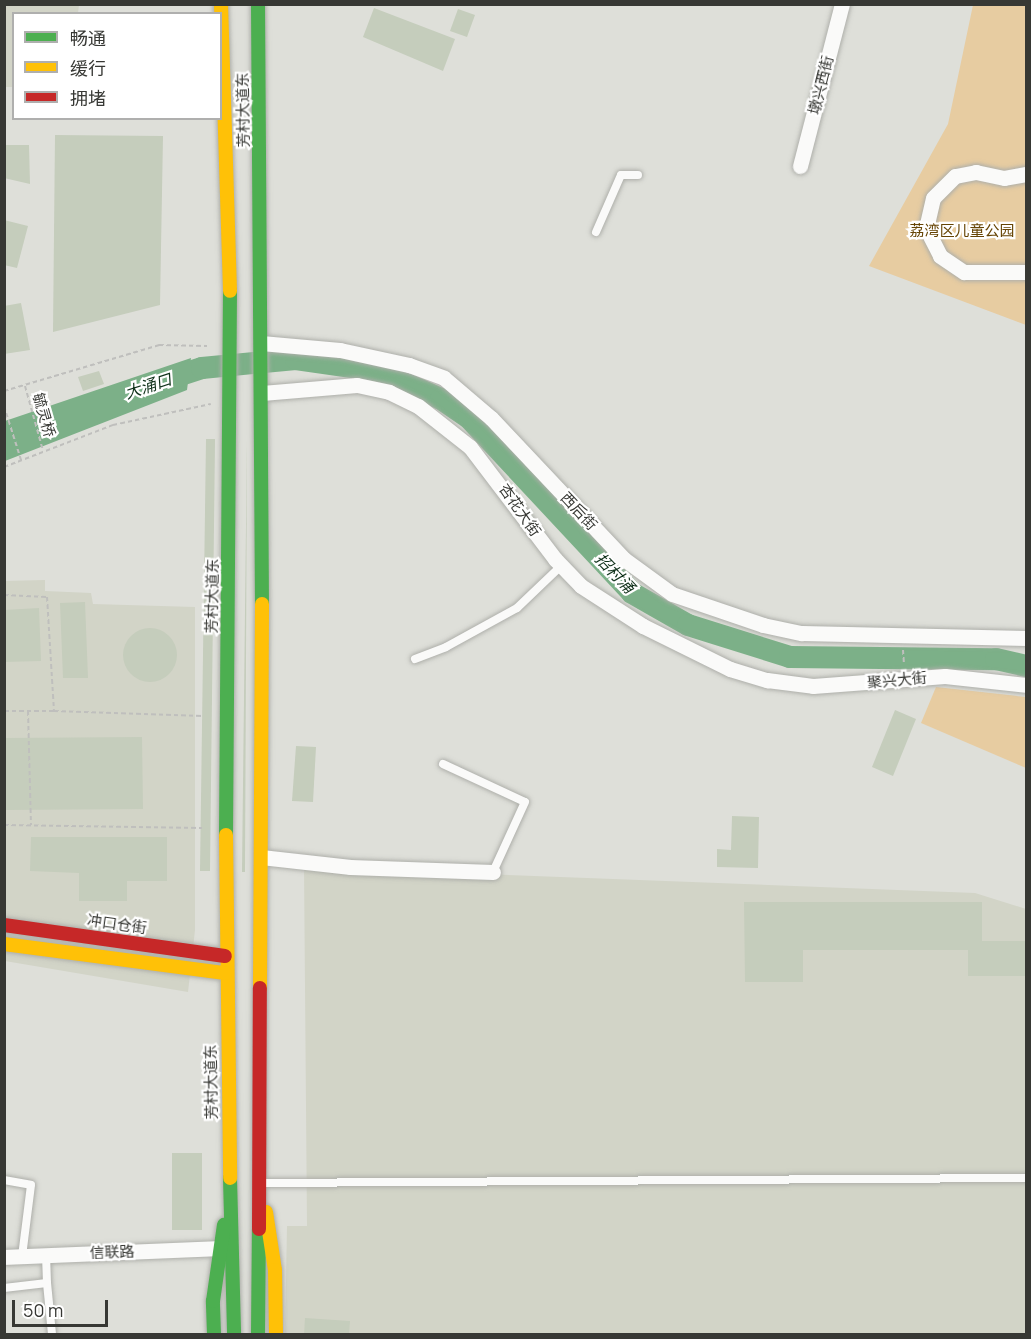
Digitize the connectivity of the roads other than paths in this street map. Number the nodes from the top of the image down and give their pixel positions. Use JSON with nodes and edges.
{"nodes":[{"id":1,"x":258,"y":4,"type":"edge"},
{"id":2,"x":842,"y":4,"type":"edge"},
{"id":3,"x":222,"y":36,"type":"edge"},
{"id":4,"x":800,"y":166,"type":"dead end"},
{"id":5,"x":1026,"y":174,"type":"edge"},
{"id":6,"x":638,"y":175,"type":"dead end"},
{"id":7,"x":597,"y":232,"type":"dead end"},
{"id":8,"x":1026,"y":272,"type":"edge"},
{"id":9,"x":261,"y":348,"type":"junction"},
{"id":10,"x":262,"y":393,"type":"junction"},
{"id":11,"x":561,"y":566,"type":"junction"},
{"id":12,"x":1026,"y":638,"type":"edge"},
{"id":13,"x":415,"y":659,"type":"dead end"},
{"id":14,"x":767,"y":680,"type":"joint"},
{"id":15,"x":1026,"y":685,"type":"edge"},
{"id":16,"x":443,"y":764,"type":"dead end"},
{"id":17,"x":261,"y":857,"type":"junction"},
{"id":18,"x":493,"y":872,"type":"joint"},
{"id":19,"x":4,"y":925,"type":"edge"},
{"id":20,"x":4,"y":944,"type":"edge"},
{"id":21,"x":225,"y":956,"type":"junction"},
{"id":22,"x":225,"y":973,"type":"junction"},
{"id":23,"x":1026,"y":1178,"type":"edge"},
{"id":24,"x":4,"y":1180,"type":"edge"},
{"id":25,"x":260,"y":1185,"type":"junction"},
{"id":26,"x":230,"y":1187,"type":"junction"},
{"id":27,"x":220,"y":1248,"type":"junction"},
{"id":28,"x":46,"y":1255,"type":"junction"},
{"id":29,"x":22,"y":1256,"type":"junction"},
{"id":30,"x":4,"y":1257,"type":"edge"},
{"id":31,"x":47,"y":1283,"type":"junction"},
{"id":32,"x":4,"y":1288,"type":"edge"},
{"id":33,"x":52,"y":1335,"type":"edge"},
{"id":34,"x":214,"y":1335,"type":"edge"},
{"id":35,"x":234,"y":1335,"type":"edge"},
{"id":36,"x":258,"y":1335,"type":"edge"},
{"id":37,"x":276,"y":1335,"type":"edge"}],
"edges":[{"from":1,"to":9,"type":"main road","name":"芳村大道东"},
{"from":2,"to":4,"type":"street","name":"墩兴西街"},
{"from":3,"to":21,"type":"main road","name":"芳村大道东"},
{"from":5,"to":8,"type":"street"},
{"from":6,"to":7,"type":"lane"},
{"from":9,"to":10,"type":"main road","name":"芳村大道东"},
{"from":9,"to":12,"type":"street","name":"西后街"},
{"from":10,"to":11,"type":"street","name":"杏花大街"},
{"from":10,"to":17,"type":"main road","name":"芳村大道东"},
{"from":11,"to":13,"type":"lane"},
{"from":11,"to":14,"type":"street","name":"杏花大街"},
{"from":14,"to":15,"type":"street","name":"聚兴大街"},
{"from":16,"to":18,"type":"lane"},
{"from":17,"to":18,"type":"street"},
{"from":17,"to":25,"type":"main road","name":"芳村大道东"},
{"from":19,"to":21,"type":"main road","name":"冲口仓街"},
{"from":20,"to":22,"type":"main road"},
{"from":21,"to":22,"type":"main road","name":"芳村大道东"},
{"from":22,"to":26,"type":"main road","name":"芳村大道东"},
{"from":23,"to":25,"type":"lane"},
{"from":24,"to":29,"type":"lane"},
{"from":25,"to":36,"type":"main road","name":"芳村大道东"},
{"from":25,"to":37,"type":"main road","name":"芳村大道东"},
{"from":26,"to":27,"type":"main road","name":"芳村大道东"},
{"from":26,"to":35,"type":"main road","name":"芳村大道东"},
{"from":27,"to":28,"type":"street","name":"信联路"},
{"from":27,"to":34,"type":"main road","name":"芳村大道东"},
{"from":28,"to":29,"type":"street","name":"信联路"},
{"from":28,"to":31,"type":"lane"},
{"from":29,"to":30,"type":"street","name":"信联路"},
{"from":31,"to":32,"type":"lane"},
{"from":31,"to":33,"type":"lane"}]}
